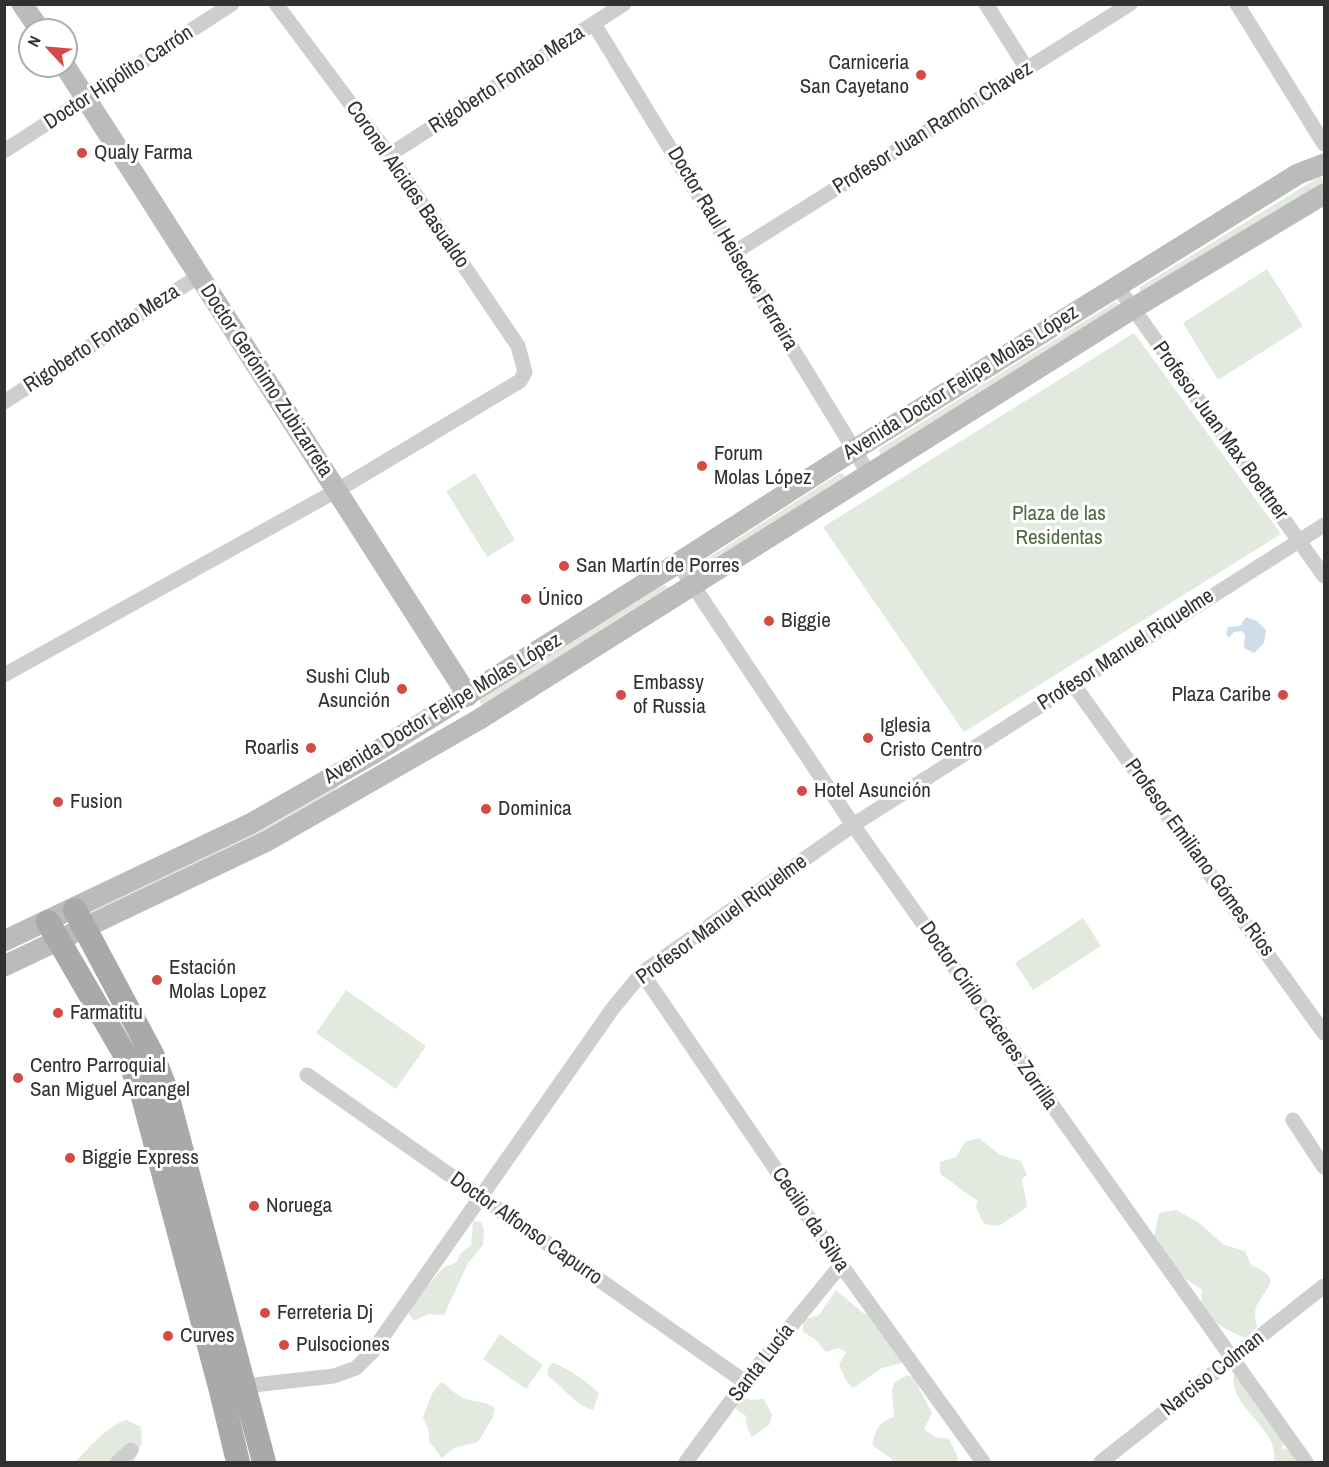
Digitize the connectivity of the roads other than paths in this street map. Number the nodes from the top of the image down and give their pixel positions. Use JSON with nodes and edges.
{"nodes":[{"id":1,"x":22,"y":4,"type":"edge"},
{"id":2,"x":232,"y":4,"type":"edge"},
{"id":3,"x":276,"y":4,"type":"edge"},
{"id":4,"x":624,"y":4,"type":"edge"},
{"id":5,"x":986,"y":4,"type":"edge"},
{"id":6,"x":1130,"y":4,"type":"edge"},
{"id":7,"x":1237,"y":4,"type":"edge"},
{"id":8,"x":32,"y":18,"type":"edge"},
{"id":9,"x":594,"y":24,"type":"junction"},
{"id":10,"x":1027,"y":69,"type":"junction"},
{"id":11,"x":73,"y":78,"type":"edge"},
{"id":12,"x":87,"y":98,"type":"junction"},
{"id":13,"x":1324,"y":144,"type":"edge"},
{"id":14,"x":4,"y":151,"type":"edge"},
{"id":15,"x":389,"y":155,"type":"junction"},
{"id":16,"x":1324,"y":164,"type":"edge"},
{"id":17,"x":1324,"y":194,"type":"edge"},
{"id":18,"x":735,"y":252,"type":"junction"},
{"id":19,"x":199,"y":276,"type":"junction"},
{"id":20,"x":1117,"y":286,"type":"junction"},
{"id":21,"x":1132,"y":309,"type":"junction"},
{"id":22,"x":4,"y":402,"type":"edge"},
{"id":23,"x":854,"y":450,"type":"junction"},
{"id":24,"x":869,"y":474,"type":"junction"},
{"id":25,"x":336,"y":491,"type":"junction"},
{"id":26,"x":1324,"y":525,"type":"edge"},
{"id":27,"x":1299,"y":540,"type":"junction"},
{"id":28,"x":678,"y":563,"type":"junction"},
{"id":29,"x":1324,"y":576,"type":"edge"},
{"id":30,"x":694,"y":586,"type":"junction"},
{"id":31,"x":6,"y":671,"type":"edge"},
{"id":32,"x":1072,"y":684,"type":"junction"},
{"id":33,"x":468,"y":696,"type":"junction"},
{"id":34,"x":384,"y":774,"type":"junction"},
{"id":35,"x":853,"y":825,"type":"junction"},
{"id":36,"x":80,"y":920,"type":"junction"},
{"id":37,"x":54,"y":932,"type":"junction"},
{"id":38,"x":4,"y":941,"type":"edge"},
{"id":39,"x":4,"y":966,"type":"edge"},
{"id":40,"x":642,"y":973,"type":"junction"},
{"id":41,"x":1324,"y":1033,"type":"edge"},
{"id":42,"x":307,"y":1075,"type":"dead end"},
{"id":43,"x":1293,"y":1120,"type":"dead end"},
{"id":44,"x":1324,"y":1167,"type":"edge"},
{"id":45,"x":481,"y":1198,"type":"junction"},
{"id":46,"x":841,"y":1265,"type":"junction"},
{"id":47,"x":1324,"y":1286,"type":"edge"},
{"id":48,"x":1233,"y":1359,"type":"junction"},
{"id":49,"x":745,"y":1382,"type":"junction"},
{"id":50,"x":232,"y":1388,"type":"junction"},
{"id":51,"x":131,"y":1450,"type":"dead end"},
{"id":52,"x":118,"y":1462,"type":"edge"},
{"id":53,"x":238,"y":1462,"type":"edge"},
{"id":54,"x":264,"y":1462,"type":"edge"},
{"id":55,"x":686,"y":1462,"type":"edge"},
{"id":56,"x":983,"y":1462,"type":"edge"},
{"id":57,"x":1101,"y":1462,"type":"edge"},
{"id":58,"x":1306,"y":1462,"type":"edge"}],
"edges":[{"from":1,"to":8,"type":"main road"},
{"from":2,"to":12,"type":"street","name":"Doctor Hipólito Carrón"},
{"from":3,"to":15,"type":"street","name":"Coronel Alcides Basualdo"},
{"from":4,"to":9,"type":"street","name":"Rigoberto Fontao Meza"},
{"from":5,"to":10,"type":"street"},
{"from":6,"to":10,"type":"street","name":"Profesor Juan Ramón Chavez"},
{"from":7,"to":13,"type":"street"},
{"from":9,"to":15,"type":"street","name":"Rigoberto Fontao Meza"},
{"from":9,"to":18,"type":"street","name":"Doctor Raul Heisecke Ferreira"},
{"from":10,"to":18,"type":"street","name":"Profesor Juan Ramón Chavez"},
{"from":11,"to":12,"type":"main road","name":"Doctor Gerónimo Zubizarreta"},
{"from":12,"to":14,"type":"street","name":"Doctor Hipólito Carrón"},
{"from":12,"to":19,"type":"main road","name":"Doctor Gerónimo Zubizarreta"},
{"from":15,"to":25,"type":"street","name":"Coronel Alcides Basualdo"},
{"from":16,"to":20,"type":"main road","name":"Avenida Doctor Felipe Molas López"},
{"from":17,"to":21,"type":"main road","name":"Avenida Doctor Felipe Molas López"},
{"from":18,"to":23,"type":"street","name":"Doctor Raul Heisecke Ferreira"},
{"from":19,"to":22,"type":"street","name":"Rigoberto Fontao Meza"},
{"from":19,"to":25,"type":"main road","name":"Doctor Gerónimo Zubizarreta"},
{"from":20,"to":21,"type":"street","name":"Profesor Juan Max Boettner"},
{"from":20,"to":23,"type":"main road","name":"Avenida Doctor Felipe Molas López"},
{"from":21,"to":24,"type":"main road","name":"Avenida Doctor Felipe Molas López"},
{"from":21,"to":27,"type":"street","name":"Profesor Juan Max Boettner"},
{"from":23,"to":24,"type":"street","name":"Doctor Raul Heisecke Ferreira"},
{"from":23,"to":28,"type":"main road","name":"Avenida Doctor Felipe Molas López"},
{"from":24,"to":30,"type":"main road","name":"Avenida Doctor Felipe Molas López"},
{"from":25,"to":31,"type":"street"},
{"from":25,"to":33,"type":"main road","name":"Doctor Gerónimo Zubizarreta"},
{"from":26,"to":27,"type":"street","name":"Profesor Manuel Riquelme"},
{"from":27,"to":29,"type":"street","name":"Profesor Juan Max Boettner"},
{"from":27,"to":32,"type":"street","name":"Profesor Manuel Riquelme"},
{"from":28,"to":30,"type":"street","name":"Doctor Cirilo Cáceres Zorrilla"},
{"from":28,"to":33,"type":"main road","name":"Avenida Doctor Felipe Molas López"},
{"from":30,"to":34,"type":"main road","name":"Avenida Doctor Felipe Molas López"},
{"from":30,"to":35,"type":"street","name":"Doctor Cirilo Cáceres Zorrilla"},
{"from":32,"to":35,"type":"street","name":"Profesor Manuel Riquelme"},
{"from":32,"to":41,"type":"street","name":"Profesor Emiliano Gómes Rios"},
{"from":33,"to":34,"type":"main road"},
{"from":33,"to":36,"type":"main road","name":"Avenida Doctor Felipe Molas López"},
{"from":34,"to":36,"type":"main road","name":"Avenida Doctor Felipe Molas López"},
{"from":35,"to":40,"type":"street","name":"Profesor Manuel Riquelme"},
{"from":35,"to":48,"type":"street","name":"Doctor Cirilo Cáceres Zorrilla"},
{"from":36,"to":37,"type":"main road","name":"Avenida Doctor Felipe Molas López"},
{"from":36,"to":50,"type":"main road"},
{"from":37,"to":38,"type":"main road","name":"Avenida Doctor Felipe Molas López"},
{"from":37,"to":39,"type":"main road","name":"Avenida Doctor Felipe Molas López"},
{"from":37,"to":50,"type":"main road"},
{"from":40,"to":45,"type":"street","name":"Profesor Manuel Riquelme"},
{"from":40,"to":46,"type":"street","name":"Cecilio da Silva"},
{"from":42,"to":45,"type":"street","name":"Doctor Alfonso Capurro"},
{"from":43,"to":44,"type":"street"},
{"from":45,"to":49,"type":"street","name":"Doctor Alfonso Capurro"},
{"from":45,"to":50,"type":"street","name":"Profesor Manuel Riquelme"},
{"from":46,"to":49,"type":"street","name":"Santa Lucía"},
{"from":46,"to":56,"type":"street","name":"Cecilio da Silva"},
{"from":47,"to":48,"type":"street","name":"Narciso Colman"},
{"from":48,"to":57,"type":"street","name":"Narciso Colman"},
{"from":48,"to":58,"type":"street","name":"Doctor Cirilo Cáceres Zorrilla"},
{"from":49,"to":55,"type":"street","name":"Santa Lucía"},
{"from":50,"to":53,"type":"main road"},
{"from":50,"to":54,"type":"main road"},
{"from":51,"to":52,"type":"street"}]}
